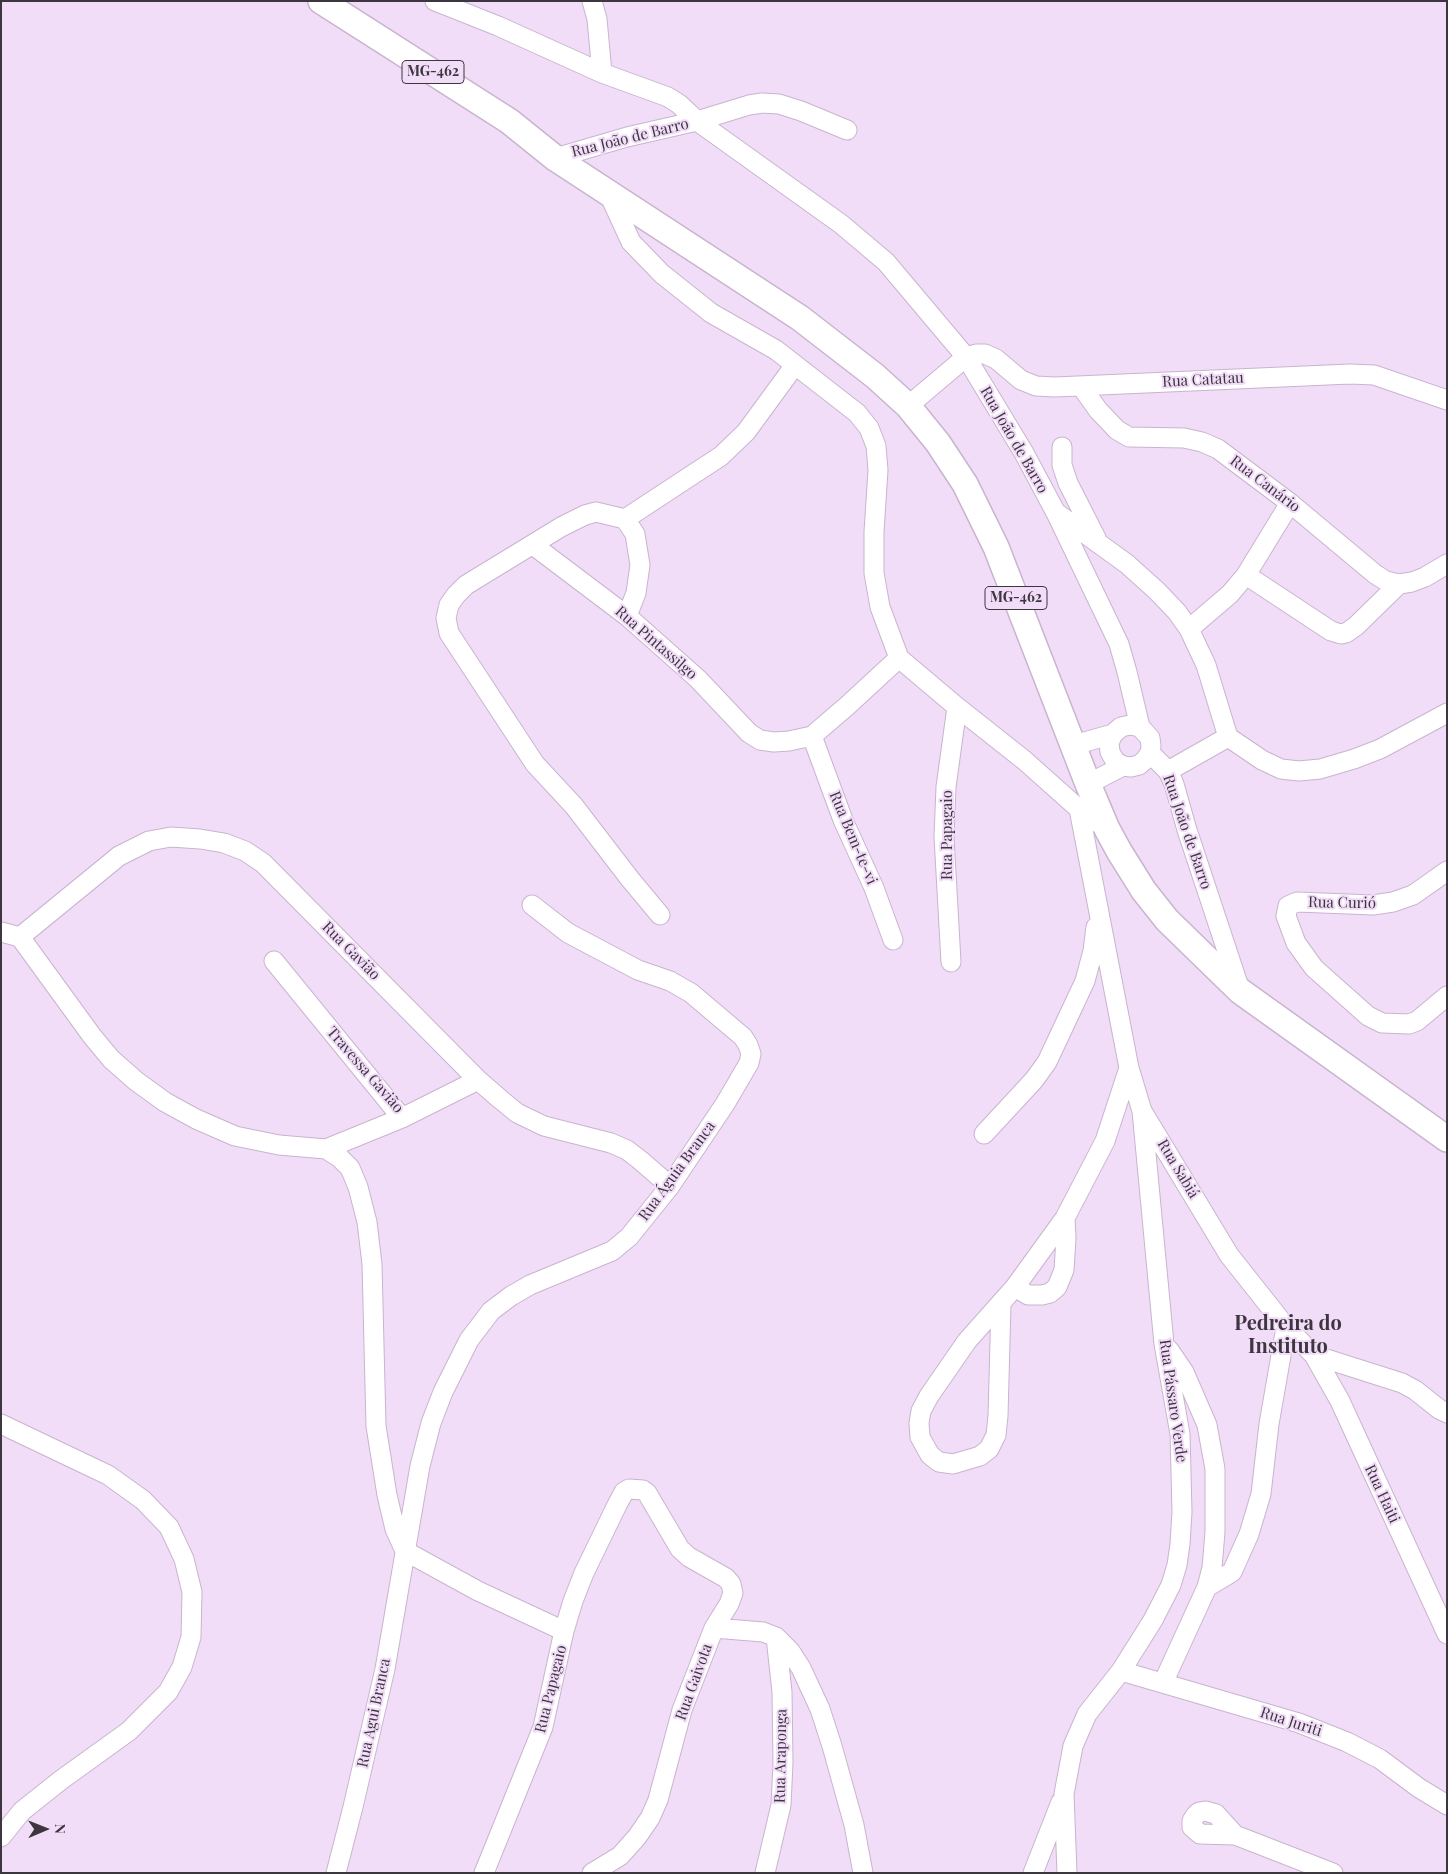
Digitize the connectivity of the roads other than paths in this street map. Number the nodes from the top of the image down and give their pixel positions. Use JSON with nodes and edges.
{"nodes":[{"id":1,"x":321,"y":1,"type":"edge"},
{"id":2,"x":436,"y":1,"type":"edge"},
{"id":3,"x":592,"y":1,"type":"edge"},
{"id":4,"x":602,"y":73,"type":"junction"},
{"id":5,"x":697,"y":121,"type":"junction"},
{"id":6,"x":847,"y":130,"type":"dead end"},
{"id":7,"x":555,"y":158,"type":"junction"},
{"id":8,"x":608,"y":192,"type":"junction"},
{"id":9,"x":966,"y":357,"type":"junction"},
{"id":10,"x":796,"y":365,"type":"junction"},
{"id":11,"x":1081,"y":386,"type":"junction"},
{"id":12,"x":1447,"y":400,"type":"edge"},
{"id":13,"x":908,"y":406,"type":"junction"},
{"id":14,"x":1062,"y":447,"type":"dead end"},
{"id":15,"x":1290,"y":502,"type":"junction"},
{"id":16,"x":1056,"y":513,"type":"junction"},
{"id":17,"x":625,"y":519,"type":"junction"},
{"id":18,"x":1097,"y":541,"type":"junction"},
{"id":19,"x":533,"y":545,"type":"junction"},
{"id":20,"x":1447,"y":564,"type":"edge"},
{"id":21,"x":1246,"y":575,"type":"junction"},
{"id":22,"x":1399,"y":584,"type":"junction"},
{"id":23,"x":627,"y":616,"type":"junction"},
{"id":24,"x":1190,"y":629,"type":"junction"},
{"id":25,"x":898,"y":658,"type":"junction"},
{"id":26,"x":957,"y":707,"type":"junction"},
{"id":27,"x":1447,"y":714,"type":"edge"},
{"id":28,"x":1140,"y":727,"type":"junction"},
{"id":29,"x":1113,"y":734,"type":"junction"},
{"id":30,"x":812,"y":736,"type":"junction"},
{"id":31,"x":1228,"y":737,"type":"junction"},
{"id":32,"x":1074,"y":745,"type":"junction"},
{"id":33,"x":1150,"y":753,"type":"junction"},
{"id":34,"x":1123,"y":766,"type":"junction"},
{"id":35,"x":1168,"y":771,"type":"junction"},
{"id":36,"x":1088,"y":784,"type":"junction"},
{"id":37,"x":1079,"y":809,"type":"junction"},
{"id":38,"x":1108,"y":829,"type":"junction"},
{"id":39,"x":1447,"y":871,"type":"edge"},
{"id":40,"x":532,"y":905,"type":"dead end"},
{"id":41,"x":1098,"y":908,"type":"junction"},
{"id":42,"x":660,"y":915,"type":"dead end"},
{"id":43,"x":1,"y":932,"type":"edge"},
{"id":44,"x":20,"y":937,"type":"junction"},
{"id":45,"x":893,"y":940,"type":"dead end"},
{"id":46,"x":274,"y":962,"type":"dead end"},
{"id":47,"x":951,"y":962,"type":"dead end"},
{"id":48,"x":1240,"y":991,"type":"junction"},
{"id":49,"x":1447,"y":996,"type":"edge"},
{"id":50,"x":1128,"y":1068,"type":"junction"},
{"id":51,"x":478,"y":1080,"type":"junction"},
{"id":52,"x":1142,"y":1111,"type":"junction"},
{"id":53,"x":402,"y":1118,"type":"junction"},
{"id":54,"x":984,"y":1134,"type":"dead end"},
{"id":55,"x":1443,"y":1134,"type":"edge"},
{"id":56,"x":326,"y":1149,"type":"junction"},
{"id":57,"x":670,"y":1186,"type":"junction"},
{"id":58,"x":1065,"y":1218,"type":"junction"},
{"id":59,"x":1015,"y":1287,"type":"junction"},
{"id":60,"x":1001,"y":1304,"type":"junction"},
{"id":61,"x":1286,"y":1327,"type":"junction"},
{"id":62,"x":1164,"y":1344,"type":"junction"},
{"id":63,"x":1314,"y":1354,"type":"junction"},
{"id":64,"x":1447,"y":1413,"type":"edge"},
{"id":65,"x":1,"y":1424,"type":"edge"},
{"id":66,"x":405,"y":1552,"type":"junction"},
{"id":67,"x":1207,"y":1587,"type":"junction"},
{"id":68,"x":714,"y":1628,"type":"junction"},
{"id":69,"x":564,"y":1631,"type":"junction"},
{"id":70,"x":1447,"y":1634,"type":"edge"},
{"id":71,"x":776,"y":1637,"type":"junction"},
{"id":72,"x":1121,"y":1671,"type":"junction"},
{"id":73,"x":1163,"y":1683,"type":"junction"},
{"id":74,"x":1064,"y":1794,"type":"junction"},
{"id":75,"x":1447,"y":1805,"type":"edge"},
{"id":76,"x":1235,"y":1835,"type":"dead end"},
{"id":77,"x":1,"y":1837,"type":"edge"},
{"id":78,"x":336,"y":1873,"type":"edge"},
{"id":79,"x":484,"y":1873,"type":"edge"},
{"id":80,"x":592,"y":1873,"type":"edge"},
{"id":81,"x":765,"y":1873,"type":"edge"},
{"id":82,"x":863,"y":1873,"type":"edge"},
{"id":83,"x":1033,"y":1873,"type":"edge"},
{"id":84,"x":1067,"y":1873,"type":"edge"},
{"id":85,"x":1333,"y":1873,"type":"edge"}],
"edges":[{"from":1,"to":7,"type":"main road","number":"MG-462"},
{"from":2,"to":4,"type":"street"},
{"from":3,"to":4,"type":"street"},
{"from":4,"to":5,"type":"street"},
{"from":5,"to":6,"type":"street"},
{"from":5,"to":7,"type":"street","name":"Rua João de Barro"},
{"from":5,"to":9,"type":"street","name":"Rua João de Barro"},
{"from":7,"to":8,"type":"main road","number":"MG-462"},
{"from":8,"to":10,"type":"street"},
{"from":8,"to":13,"type":"main road","number":"MG-462"},
{"from":9,"to":11,"type":"street","name":"Rua Catatau"},
{"from":9,"to":13,"type":"street"},
{"from":9,"to":16,"type":"street","name":"Rua João de Barro"},
{"from":10,"to":17,"type":"street"},
{"from":10,"to":25,"type":"street"},
{"from":11,"to":12,"type":"street","name":"Rua Catatau"},
{"from":11,"to":15,"type":"street","name":"Rua Canário"},
{"from":13,"to":32,"type":"main road","number":"MG-462"},
{"from":14,"to":18,"type":"street"},
{"from":15,"to":21,"type":"street"},
{"from":15,"to":22,"type":"street","name":"Rua Canário"},
{"from":16,"to":18,"type":"street"},
{"from":16,"to":28,"type":"street","name":"Rua João de Barro"},
{"from":17,"to":19,"type":"street"},
{"from":17,"to":23,"type":"street"},
{"from":18,"to":24,"type":"street"},
{"from":19,"to":23,"type":"street","name":"Rua Pintassilgo"},
{"from":19,"to":42,"type":"street"},
{"from":20,"to":22,"type":"street"},
{"from":21,"to":22,"type":"street"},
{"from":21,"to":24,"type":"street"},
{"from":23,"to":30,"type":"street","name":"Rua Pintassilgo"},
{"from":24,"to":31,"type":"street"},
{"from":25,"to":26,"type":"street"},
{"from":25,"to":30,"type":"street","name":"Rua Pintassilgo"},
{"from":26,"to":37,"type":"street"},
{"from":26,"to":47,"type":"street","name":"Rua Papagaio"},
{"from":27,"to":31,"type":"street"},
{"from":28,"to":29,"type":"street"},
{"from":28,"to":33,"type":"street","name":"Rua João de Barro"},
{"from":29,"to":32,"type":"street"},
{"from":29,"to":34,"type":"street"},
{"from":30,"to":45,"type":"street","name":"Rua Bem-te-vi"},
{"from":31,"to":35,"type":"street"},
{"from":32,"to":36,"type":"main road","number":"MG-462"},
{"from":33,"to":34,"type":"street"},
{"from":33,"to":35,"type":"street","name":"Rua João de Barro"},
{"from":34,"to":36,"type":"street"},
{"from":35,"to":48,"type":"street","name":"Rua João de Barro"},
{"from":36,"to":38,"type":"main road","number":"MG-462"},
{"from":37,"to":38,"type":"street"},
{"from":37,"to":41,"type":"street","name":"Rua Sabiá"},
{"from":38,"to":48,"type":"main road","number":"MG-462"},
{"from":39,"to":49,"type":"street","name":"Rua Curió"},
{"from":40,"to":57,"type":"street","name":"Rua Águia Branca"},
{"from":41,"to":50,"type":"street","name":"Rua Sabiá"},
{"from":41,"to":54,"type":"street"},
{"from":43,"to":44,"type":"street"},
{"from":44,"to":51,"type":"street","name":"Rua Gavião"},
{"from":44,"to":56,"type":"street"},
{"from":46,"to":53,"type":"street","name":"Travessa Gavião"},
{"from":48,"to":55,"type":"main road","number":"MG-462"},
{"from":50,"to":52,"type":"street","name":"Rua Sabiá"},
{"from":50,"to":58,"type":"street"},
{"from":51,"to":53,"type":"street","name":"Travessa Gavião"},
{"from":51,"to":57,"type":"street","name":"Rua Gavião"},
{"from":52,"to":61,"type":"street","name":"Rua Sabiá"},
{"from":52,"to":62,"type":"street","name":"Rua Pássaro Verde"},
{"from":53,"to":56,"type":"street"},
{"from":56,"to":66,"type":"street"},
{"from":57,"to":66,"type":"street","name":"Rua Águia Branca"},
{"from":58,"to":59,"type":"street"},
{"from":58,"to":59,"type":"street"},
{"from":59,"to":60,"type":"street"},
{"from":60,"to":60,"type":"street"},
{"from":61,"to":63,"type":"street","name":"Rua Sabiá"},
{"from":61,"to":67,"type":"street"},
{"from":62,"to":67,"type":"street"},
{"from":62,"to":72,"type":"street","name":"Rua Pássaro Verde"},
{"from":63,"to":64,"type":"street","name":"Rua Sabiá"},
{"from":63,"to":70,"type":"street","name":"Rua Haiti"},
{"from":65,"to":77,"type":"street"},
{"from":66,"to":69,"type":"street"},
{"from":66,"to":78,"type":"street","name":"Rua Agui Branca"},
{"from":67,"to":73,"type":"street"},
{"from":68,"to":69,"type":"street","name":"Rua Papagaio"},
{"from":68,"to":71,"type":"street","name":"Rua Gaivota"},
{"from":68,"to":80,"type":"street","name":"Rua Gaivota"},
{"from":69,"to":79,"type":"street","name":"Rua Papagaio"},
{"from":71,"to":81,"type":"street","name":"Rua Araponga"},
{"from":71,"to":82,"type":"street"},
{"from":72,"to":73,"type":"street","name":"Rua Juriti"},
{"from":72,"to":74,"type":"street","name":"Rua Pássaro Verde"},
{"from":73,"to":75,"type":"street","name":"Rua Juriti"},
{"from":74,"to":83,"type":"street"},
{"from":74,"to":84,"type":"street","name":"Rua Pássaro Verde"},
{"from":76,"to":85,"type":"street"}]}
